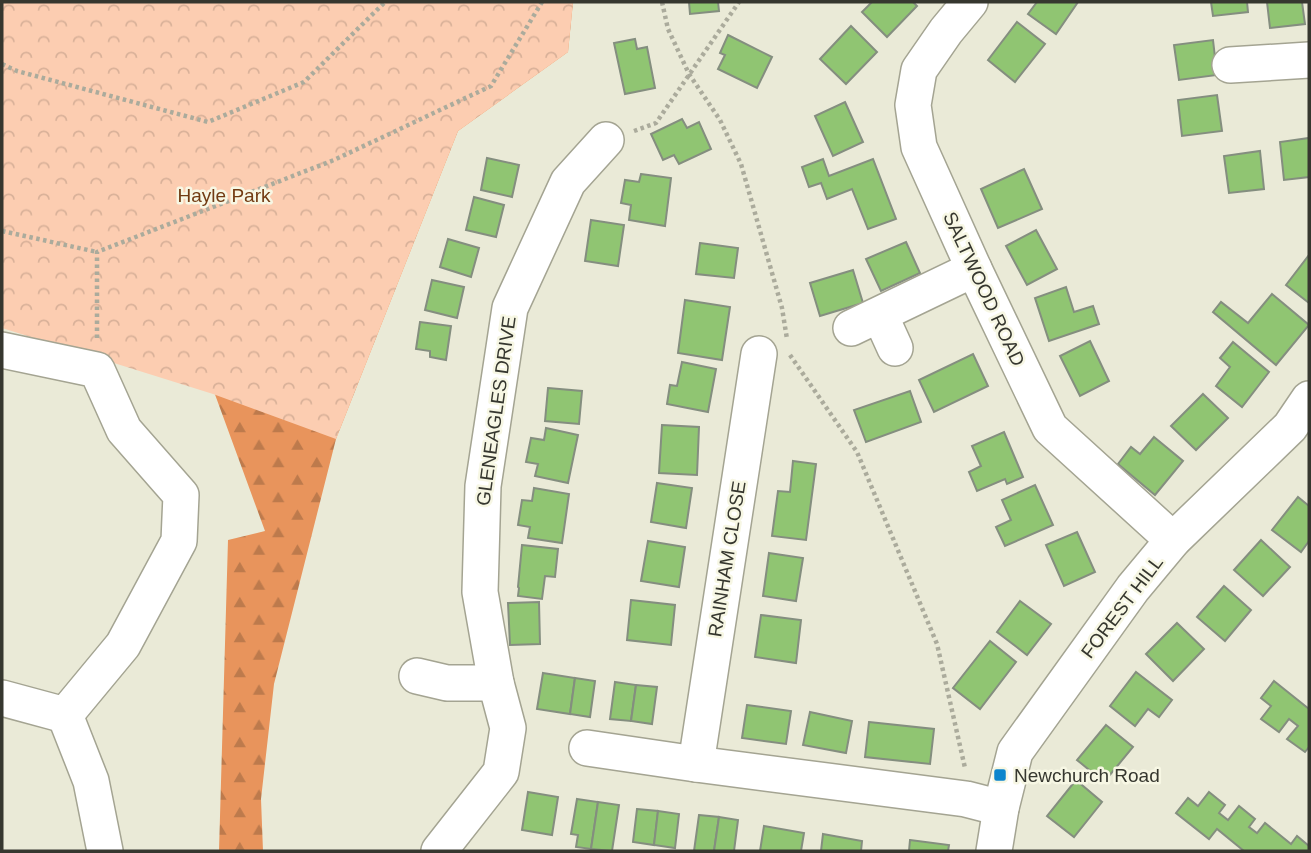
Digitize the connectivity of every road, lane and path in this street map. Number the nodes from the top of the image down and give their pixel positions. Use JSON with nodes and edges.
{"nodes":[{"id":1,"x":385,"y":2,"type":"edge"},
{"id":2,"x":542,"y":2,"type":"edge"},
{"id":3,"x":662,"y":2,"type":"edge"},
{"id":4,"x":739,"y":2,"type":"edge"},
{"id":5,"x":970,"y":2,"type":"edge"},
{"id":6,"x":1309,"y":60,"type":"edge"},
{"id":7,"x":2,"y":64,"type":"edge"},
{"id":8,"x":1230,"y":65,"type":"dead end"},
{"id":9,"x":689,"y":74,"type":"junction"},
{"id":10,"x":606,"y":140,"type":"joint"},
{"id":11,"x":2,"y":230,"type":"edge"},
{"id":12,"x":97,"y":252,"type":"junction"},
{"id":13,"x":974,"y":269,"type":"junction"},
{"id":14,"x":895,"y":348,"type":"dead end"},
{"id":15,"x":2,"y":350,"type":"edge"},
{"id":16,"x":759,"y":355,"type":"dead end"},
{"id":17,"x":97,"y":370,"type":"junction"},
{"id":18,"x":1309,"y":398,"type":"edge"},
{"id":19,"x":1172,"y":540,"type":"junction"},
{"id":20,"x":417,"y":676,"type":"dead end"},
{"id":21,"x":496,"y":683,"type":"junction"},
{"id":22,"x":2,"y":698,"type":"edge"},
{"id":23,"x":65,"y":715,"type":"junction"},
{"id":24,"x":587,"y":748,"type":"dead end"},
{"id":25,"x":696,"y":764,"type":"junction"},
{"id":26,"x":966,"y":799,"type":"junction"},
{"id":27,"x":1001,"y":808,"type":"junction"},
{"id":28,"x":105,"y":851,"type":"edge"},
{"id":29,"x":439,"y":851,"type":"edge"},
{"id":30,"x":994,"y":851,"type":"edge"}],
"edges":[{"from":1,"to":7,"type":"path"},
{"from":2,"to":12,"type":"path"},
{"from":3,"to":9,"type":"path"},
{"from":4,"to":9,"type":"path"},
{"from":5,"to":13,"type":"street","name":"SALTWOOD ROAD"},
{"from":6,"to":8,"type":"street"},
{"from":9,"to":10,"type":"path"},
{"from":9,"to":26,"type":"path"},
{"from":10,"to":21,"type":"street","name":"GLENEAGLES DRIVE"},
{"from":11,"to":12,"type":"path"},
{"from":12,"to":17,"type":"path"},
{"from":13,"to":14,"type":"street"},
{"from":13,"to":19,"type":"street","name":"SALTWOOD ROAD"},
{"from":15,"to":17,"type":"street"},
{"from":16,"to":25,"type":"street","name":"RAINHAM CLOSE"},
{"from":17,"to":23,"type":"street"},
{"from":18,"to":19,"type":"street","name":"FOREST HILL"},
{"from":19,"to":27,"type":"street","name":"FOREST HILL"},
{"from":20,"to":21,"type":"street"},
{"from":21,"to":29,"type":"street","name":"GLENEAGLES DRIVE"},
{"from":22,"to":23,"type":"street"},
{"from":23,"to":28,"type":"street"},
{"from":24,"to":25,"type":"street"},
{"from":25,"to":26,"type":"street"},
{"from":26,"to":27,"type":"street"},
{"from":27,"to":30,"type":"street","name":"FOREST HILL"}]}
